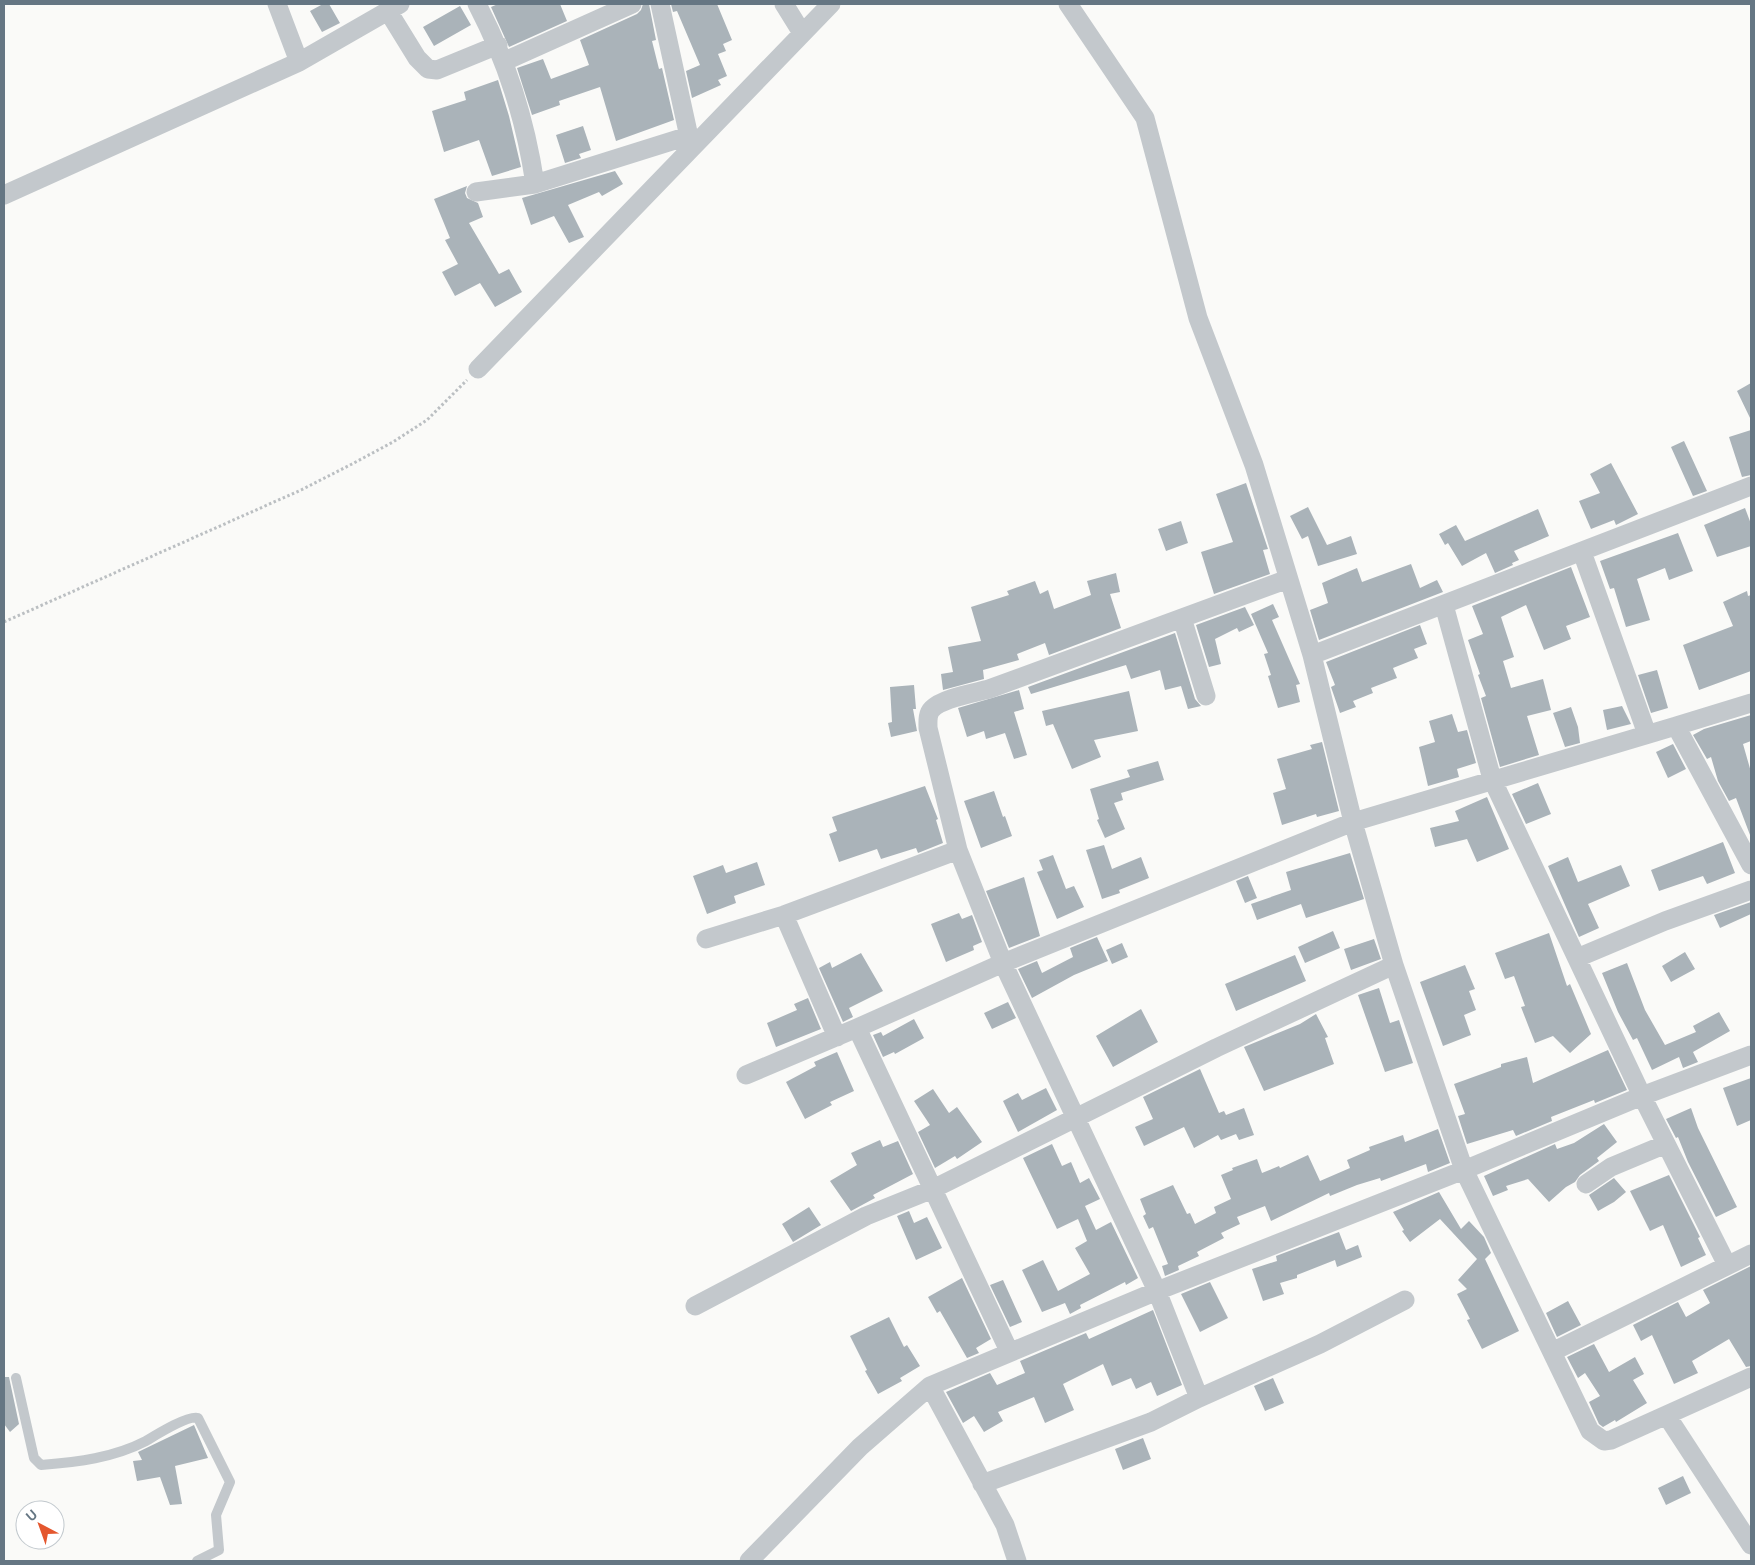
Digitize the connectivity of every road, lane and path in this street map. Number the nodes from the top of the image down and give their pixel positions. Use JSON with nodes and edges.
{"nodes":[{"id":1,"x":277,"y":4,"type":"edge"},
{"id":2,"x":477,"y":4,"type":"edge"},
{"id":3,"x":632,"y":4,"type":"edge"},
{"id":4,"x":660,"y":4,"type":"edge"},
{"id":5,"x":784,"y":4,"type":"edge"},
{"id":6,"x":831,"y":4,"type":"edge"},
{"id":7,"x":1068,"y":4,"type":"edge"},
{"id":8,"x":394,"y":7,"type":"edge"},
{"id":9,"x":802,"y":33,"type":"junction"},
{"id":10,"x":501,"y":53,"type":"junction"},
{"id":11,"x":299,"y":62,"type":"junction"},
{"id":12,"x":690,"y":142,"type":"junction"},
{"id":13,"x":535,"y":184,"type":"junction"},
{"id":14,"x":476,"y":192,"type":"dead end"},
{"id":15,"x":4,"y":195,"type":"edge"},
{"id":16,"x":478,"y":369,"type":"joint"},
{"id":17,"x":1751,"y":486,"type":"edge"},
{"id":18,"x":1582,"y":552,"type":"junction"},
{"id":19,"x":1288,"y":579,"type":"junction"},
{"id":20,"x":1444,"y":604,"type":"junction"},
{"id":21,"x":1182,"y":618,"type":"junction"},
{"id":22,"x":4,"y":622,"type":"edge"},
{"id":23,"x":1312,"y":655,"type":"junction"},
{"id":24,"x":1206,"y":696,"type":"dead end"},
{"id":25,"x":1751,"y":703,"type":"edge"},
{"id":26,"x":1676,"y":726,"type":"junction"},
{"id":27,"x":1647,"y":734,"type":"junction"},
{"id":28,"x":1492,"y":779,"type":"junction"},
{"id":29,"x":1352,"y":822,"type":"junction"},
{"id":30,"x":958,"y":850,"type":"junction"},
{"id":31,"x":1751,"y":865,"type":"edge"},
{"id":32,"x":1751,"y":890,"type":"edge"},
{"id":33,"x":784,"y":915,"type":"junction"},
{"id":34,"x":706,"y":939,"type":"dead end"},
{"id":35,"x":1577,"y":958,"type":"junction"},
{"id":36,"x":1003,"y":963,"type":"junction"},
{"id":37,"x":1394,"y":965,"type":"junction"},
{"id":38,"x":858,"y":1028,"type":"junction"},
{"id":39,"x":837,"y":1036,"type":"junction"},
{"id":40,"x":1751,"y":1055,"type":"edge"},
{"id":41,"x":746,"y":1075,"type":"dead end"},
{"id":42,"x":1642,"y":1096,"type":"junction"},
{"id":43,"x":1075,"y":1118,"type":"junction"},
{"id":44,"x":1666,"y":1144,"type":"junction"},
{"id":45,"x":1464,"y":1170,"type":"junction"},
{"id":46,"x":1586,"y":1184,"type":"dead end"},
{"id":47,"x":933,"y":1189,"type":"junction"},
{"id":48,"x":1751,"y":1254,"type":"edge"},
{"id":49,"x":1727,"y":1265,"type":"junction"},
{"id":50,"x":1157,"y":1291,"type":"junction"},
{"id":51,"x":1405,"y":1300,"type":"dead end"},
{"id":52,"x":695,"y":1306,"type":"dead end"},
{"id":53,"x":1009,"y":1351,"type":"junction"},
{"id":54,"x":1552,"y":1352,"type":"junction"},
{"id":55,"x":1751,"y":1377,"type":"edge"},
{"id":56,"x":16,"y":1378,"type":"dead end"},
{"id":57,"x":930,"y":1386,"type":"junction"},
{"id":58,"x":1199,"y":1398,"type":"junction"},
{"id":59,"x":1667,"y":1416,"type":"junction"},
{"id":60,"x":982,"y":1484,"type":"junction"},
{"id":61,"x":1751,"y":1545,"type":"edge"},
{"id":62,"x":197,"y":1561,"type":"edge"},
{"id":63,"x":749,"y":1561,"type":"edge"},
{"id":64,"x":1018,"y":1561,"type":"edge"}],
"edges":[{"from":1,"to":11,"type":"street"},
{"from":2,"to":10,"type":"street"},
{"from":3,"to":10,"type":"street"},
{"from":4,"to":12,"type":"street"},
{"from":5,"to":9,"type":"street"},
{"from":6,"to":9,"type":"street"},
{"from":7,"to":19,"type":"street"},
{"from":8,"to":10,"type":"street"},
{"from":8,"to":11,"type":"street"},
{"from":9,"to":12,"type":"street"},
{"from":10,"to":13,"type":"street"},
{"from":11,"to":15,"type":"street"},
{"from":12,"to":13,"type":"street"},
{"from":12,"to":16,"type":"street"},
{"from":13,"to":14,"type":"street"},
{"from":16,"to":22,"type":"path"},
{"from":17,"to":18,"type":"street"},
{"from":18,"to":20,"type":"street"},
{"from":18,"to":27,"type":"street"},
{"from":19,"to":21,"type":"street"},
{"from":19,"to":23,"type":"street"},
{"from":20,"to":23,"type":"street"},
{"from":20,"to":28,"type":"street"},
{"from":21,"to":24,"type":"street"},
{"from":21,"to":30,"type":"street"},
{"from":23,"to":29,"type":"street"},
{"from":25,"to":26,"type":"street"},
{"from":26,"to":27,"type":"street"},
{"from":26,"to":31,"type":"street"},
{"from":27,"to":28,"type":"street"},
{"from":28,"to":29,"type":"street"},
{"from":28,"to":35,"type":"street"},
{"from":29,"to":36,"type":"street"},
{"from":29,"to":37,"type":"street"},
{"from":30,"to":33,"type":"street"},
{"from":30,"to":36,"type":"street"},
{"from":32,"to":35,"type":"street"},
{"from":33,"to":34,"type":"street"},
{"from":33,"to":39,"type":"street"},
{"from":35,"to":42,"type":"street"},
{"from":36,"to":38,"type":"street"},
{"from":36,"to":43,"type":"street"},
{"from":37,"to":43,"type":"street"},
{"from":37,"to":45,"type":"street"},
{"from":38,"to":39,"type":"street"},
{"from":38,"to":47,"type":"street"},
{"from":39,"to":41,"type":"street"},
{"from":40,"to":42,"type":"street"},
{"from":42,"to":44,"type":"street"},
{"from":42,"to":45,"type":"street"},
{"from":43,"to":47,"type":"street"},
{"from":43,"to":50,"type":"street"},
{"from":44,"to":46,"type":"street"},
{"from":44,"to":49,"type":"street"},
{"from":45,"to":50,"type":"street"},
{"from":45,"to":54,"type":"street"},
{"from":47,"to":52,"type":"street"},
{"from":47,"to":53,"type":"street"},
{"from":48,"to":49,"type":"street"},
{"from":49,"to":54,"type":"street"},
{"from":50,"to":53,"type":"street"},
{"from":50,"to":58,"type":"street"},
{"from":51,"to":58,"type":"street"},
{"from":53,"to":57,"type":"street"},
{"from":54,"to":59,"type":"street"},
{"from":55,"to":59,"type":"street"},
{"from":56,"to":62,"type":"lane"},
{"from":57,"to":60,"type":"street"},
{"from":57,"to":63,"type":"street"},
{"from":58,"to":60,"type":"street"},
{"from":59,"to":61,"type":"street"},
{"from":60,"to":64,"type":"street"}]}
